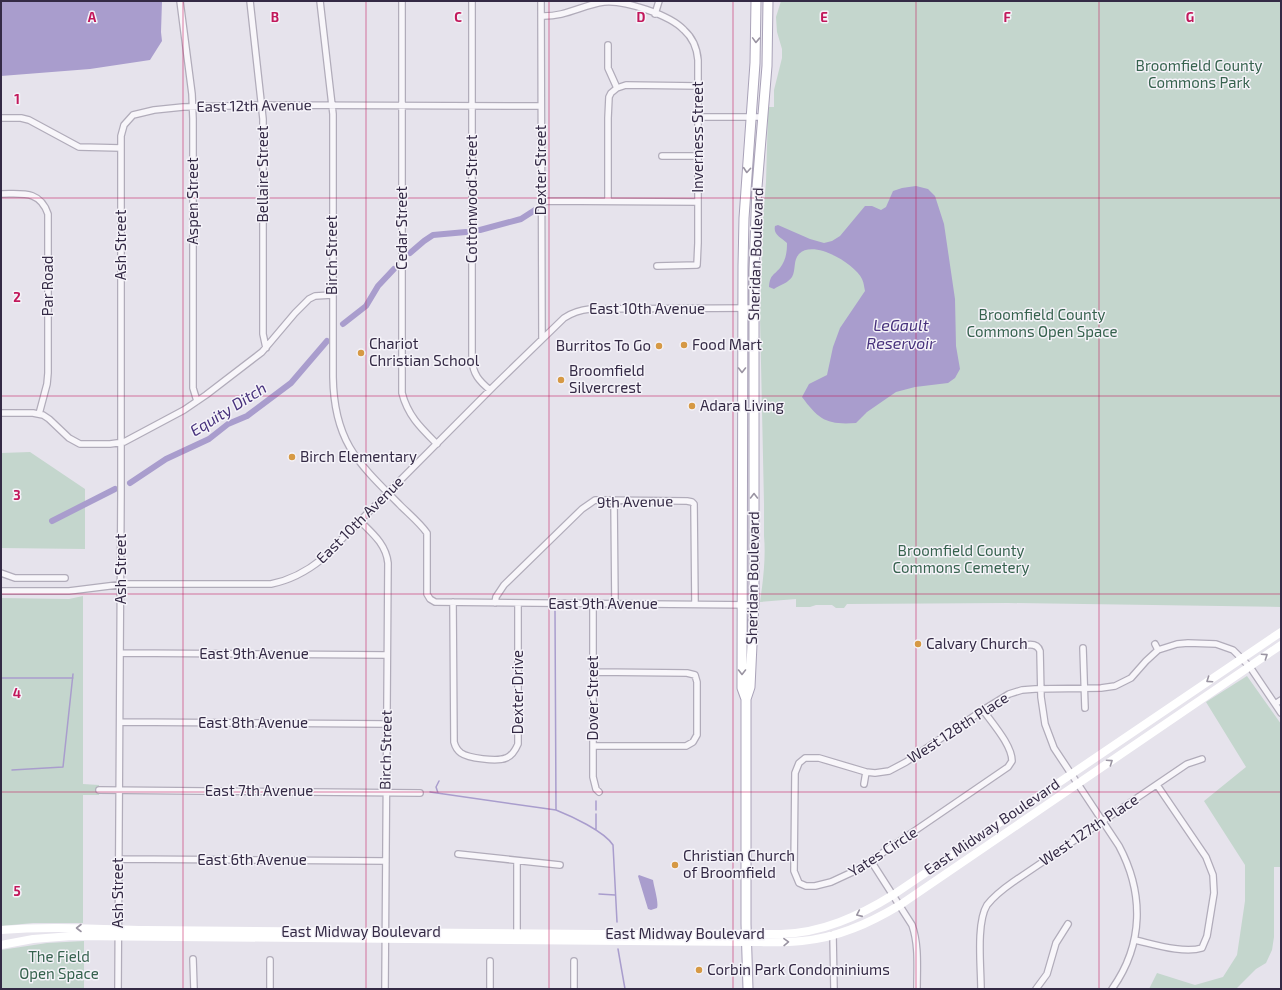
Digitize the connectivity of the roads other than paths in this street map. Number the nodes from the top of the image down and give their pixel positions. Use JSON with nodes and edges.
{"nodes":[{"id":1,"x":180,"y":1,"type":"edge"},
{"id":2,"x":250,"y":1,"type":"edge"},
{"id":3,"x":320,"y":1,"type":"edge"},
{"id":4,"x":402,"y":1,"type":"edge"},
{"id":5,"x":472,"y":1,"type":"edge"},
{"id":6,"x":542,"y":1,"type":"edge"},
{"id":7,"x":659,"y":1,"type":"edge"},
{"id":8,"x":756,"y":1,"type":"edge"},
{"id":9,"x":768,"y":1,"type":"edge"},
{"id":10,"x":588,"y":4,"type":"edge"},
{"id":11,"x":655,"y":14,"type":"junction"},
{"id":12,"x":542,"y":16,"type":"junction"},
{"id":13,"x":608,"y":45,"type":"dead end"},
{"id":14,"x":698,"y":86,"type":"junction"},
{"id":15,"x":617,"y":88,"type":"junction"},
{"id":16,"x":262,"y":105,"type":"junction"},
{"id":17,"x":332,"y":105,"type":"junction"},
{"id":18,"x":192,"y":106,"type":"junction"},
{"id":19,"x":402,"y":106,"type":"junction"},
{"id":20,"x":472,"y":106,"type":"junction"},
{"id":21,"x":541,"y":106,"type":"junction"},
{"id":22,"x":698,"y":117,"type":"junction"},
{"id":23,"x":752,"y":117,"type":"junction"},
{"id":24,"x":763,"y":117,"type":"junction"},
{"id":25,"x":1,"y":118,"type":"edge"},
{"id":26,"x":121,"y":148,"type":"junction"},
{"id":27,"x":662,"y":156,"type":"dead end"},
{"id":28,"x":698,"y":156,"type":"junction"},
{"id":29,"x":1,"y":194,"type":"edge"},
{"id":30,"x":542,"y":201,"type":"junction"},
{"id":31,"x":608,"y":201,"type":"junction"},
{"id":32,"x":698,"y":202,"type":"junction"},
{"id":33,"x":657,"y":266,"type":"dead end"},
{"id":34,"x":332,"y":295,"type":"junction"},
{"id":35,"x":742,"y":308,"type":"junction"},
{"id":36,"x":754,"y":308,"type":"junction"},
{"id":37,"x":542,"y":339,"type":"junction"},
{"id":38,"x":266,"y":348,"type":"junction"},
{"id":39,"x":490,"y":390,"type":"junction"},
{"id":40,"x":197,"y":401,"type":"junction"},
{"id":41,"x":1,"y":413,"type":"edge"},
{"id":42,"x":40,"y":414,"type":"junction"},
{"id":43,"x":122,"y":442,"type":"junction"},
{"id":44,"x":437,"y":444,"type":"junction"},
{"id":45,"x":388,"y":493,"type":"junction"},
{"id":46,"x":614,"y":500,"type":"junction"},
{"id":47,"x":360,"y":521,"type":"junction"},
{"id":48,"x":1,"y":573,"type":"edge"},
{"id":49,"x":65,"y":578,"type":"dead end"},
{"id":50,"x":121,"y":584,"type":"junction"},
{"id":51,"x":1,"y":591,"type":"edge"},
{"id":52,"x":453,"y":602,"type":"junction"},
{"id":53,"x":495,"y":603,"type":"junction"},
{"id":54,"x":518,"y":603,"type":"junction"},
{"id":55,"x":593,"y":604,"type":"junction"},
{"id":56,"x":615,"y":604,"type":"junction"},
{"id":57,"x":695,"y":604,"type":"junction"},
{"id":58,"x":754,"y":604,"type":"junction"},
{"id":59,"x":742,"y":605,"type":"junction"},
{"id":60,"x":1281,"y":632,"type":"edge"},
{"id":61,"x":1155,"y":644,"type":"dead end"},
{"id":62,"x":1026,"y":645,"type":"dead end"},
{"id":63,"x":1281,"y":646,"type":"edge"},
{"id":64,"x":1082,"y":648,"type":"dead end"},
{"id":65,"x":1158,"y":650,"type":"junction"},
{"id":66,"x":120,"y":653,"type":"junction"},
{"id":67,"x":387,"y":655,"type":"junction"},
{"id":68,"x":1241,"y":658,"type":"junction"},
{"id":69,"x":1250,"y":667,"type":"junction"},
{"id":70,"x":593,"y":672,"type":"junction"},
{"id":71,"x":1084,"y":688,"type":"junction"},
{"id":72,"x":1041,"y":689,"type":"junction"},
{"id":73,"x":746,"y":699,"type":"junction"},
{"id":74,"x":1281,"y":700,"type":"edge"},
{"id":75,"x":1275,"y":704,"type":"junction"},
{"id":76,"x":1085,"y":708,"type":"dead end"},
{"id":77,"x":983,"y":710,"type":"junction"},
{"id":78,"x":1281,"y":713,"type":"edge"},
{"id":79,"x":120,"y":722,"type":"junction"},
{"id":80,"x":387,"y":724,"type":"junction"},
{"id":81,"x":593,"y":746,"type":"junction"},
{"id":82,"x":796,"y":754,"type":"dead end"},
{"id":83,"x":1202,"y":759,"type":"dead end"},
{"id":84,"x":800,"y":761,"type":"junction"},
{"id":85,"x":866,"y":772,"type":"junction"},
{"id":86,"x":1071,"y":774,"type":"junction"},
{"id":87,"x":864,"y":784,"type":"dead end"},
{"id":88,"x":1078,"y":784,"type":"junction"},
{"id":89,"x":1156,"y":785,"type":"junction"},
{"id":90,"x":99,"y":790,"type":"dead end"},
{"id":91,"x":119,"y":790,"type":"junction"},
{"id":92,"x":386,"y":792,"type":"junction"},
{"id":93,"x":599,"y":792,"type":"dead end"},
{"id":94,"x":420,"y":793,"type":"dead end"},
{"id":95,"x":1103,"y":821,"type":"junction"},
{"id":96,"x":458,"y":854,"type":"dead end"},
{"id":97,"x":118,"y":859,"type":"junction"},
{"id":98,"x":386,"y":861,"type":"junction"},
{"id":99,"x":518,"y":861,"type":"junction"},
{"id":100,"x":871,"y":861,"type":"junction"},
{"id":101,"x":560,"y":865,"type":"dead end"},
{"id":102,"x":893,"y":895,"type":"junction"},
{"id":103,"x":900,"y":905,"type":"junction"},
{"id":104,"x":1068,"y":924,"type":"dead end"},
{"id":105,"x":1,"y":930,"type":"edge"},
{"id":106,"x":118,"y":933,"type":"junction"},
{"id":107,"x":385,"y":935,"type":"junction"},
{"id":108,"x":833,"y":935,"type":"junction"},
{"id":109,"x":517,"y":937,"type":"junction"},
{"id":110,"x":746,"y":938,"type":"junction"},
{"id":111,"x":1135,"y":940,"type":"junction"},
{"id":112,"x":1,"y":945,"type":"edge"},
{"id":113,"x":194,"y":959,"type":"dead end"},
{"id":114,"x":270,"y":960,"type":"dead end"},
{"id":115,"x":490,"y":961,"type":"dead end"},
{"id":116,"x":574,"y":961,"type":"dead end"},
{"id":117,"x":118,"y":989,"type":"edge"},
{"id":118,"x":194,"y":989,"type":"edge"},
{"id":119,"x":270,"y":989,"type":"edge"},
{"id":120,"x":385,"y":989,"type":"edge"},
{"id":121,"x":490,"y":989,"type":"edge"},
{"id":122,"x":574,"y":989,"type":"edge"},
{"id":123,"x":748,"y":989,"type":"edge"},
{"id":124,"x":834,"y":989,"type":"edge"},
{"id":125,"x":917,"y":989,"type":"edge"},
{"id":126,"x":981,"y":989,"type":"edge"},
{"id":127,"x":1036,"y":989,"type":"edge"},
{"id":128,"x":1112,"y":989,"type":"edge"}],
"edges":[{"from":1,"to":18,"type":"street","name":"Aspen Street"},
{"from":2,"to":16,"type":"street","name":"Bellaire Street"},
{"from":3,"to":17,"type":"street","name":"Birch Street"},
{"from":4,"to":19,"type":"street","name":"Cedar Street"},
{"from":5,"to":20,"type":"street","name":"Cottonwood Street"},
{"from":6,"to":12,"type":"street","name":"Dexter Street"},
{"from":7,"to":11,"type":"street"},
{"from":8,"to":23,"type":"main road","name":"Sheridan Boulevard","one_way":true},
{"from":9,"to":24,"type":"main road","name":"Sheridan Boulevard"},
{"from":10,"to":11,"type":"street","name":"Inverness Street"},
{"from":10,"to":12,"type":"street","name":"Inverness Street"},
{"from":11,"to":14,"type":"street","name":"Inverness Street"},
{"from":12,"to":21,"type":"street","name":"Dexter Street"},
{"from":13,"to":15,"type":"street"},
{"from":14,"to":15,"type":"street"},
{"from":14,"to":22,"type":"street","name":"Inverness Street"},
{"from":15,"to":31,"type":"street"},
{"from":16,"to":17,"type":"street","name":"East 12th Avenue"},
{"from":16,"to":18,"type":"street","name":"East 12th Avenue"},
{"from":16,"to":38,"type":"street","name":"Bellaire Street"},
{"from":17,"to":19,"type":"street","name":"East 12th Avenue"},
{"from":17,"to":34,"type":"street","name":"Birch Street"},
{"from":18,"to":26,"type":"street","name":"East 12th Avenue"},
{"from":18,"to":40,"type":"street","name":"Aspen Street"},
{"from":19,"to":20,"type":"street","name":"East 12th Avenue"},
{"from":19,"to":44,"type":"street","name":"Cedar Street"},
{"from":20,"to":21,"type":"street","name":"East 12th Avenue"},
{"from":20,"to":39,"type":"street","name":"Cottonwood Street"},
{"from":21,"to":30,"type":"street","name":"Dexter Street"},
{"from":22,"to":23,"type":"street"},
{"from":22,"to":28,"type":"street","name":"Inverness Street"},
{"from":23,"to":24,"type":"street"},
{"from":23,"to":35,"type":"main road","name":"Sheridan Boulevard","one_way":true},
{"from":24,"to":36,"type":"main road","name":"Sheridan Boulevard"},
{"from":25,"to":26,"type":"street"},
{"from":26,"to":43,"type":"street","name":"Ash Street"},
{"from":27,"to":28,"type":"street"},
{"from":28,"to":32,"type":"street","name":"Inverness Street"},
{"from":29,"to":42,"type":"street","name":"Par Road"},
{"from":30,"to":31,"type":"street"},
{"from":30,"to":37,"type":"street","name":"Dexter Street"},
{"from":31,"to":32,"type":"street"},
{"from":32,"to":33,"type":"street","name":"Inverness Street"},
{"from":34,"to":38,"type":"street"},
{"from":34,"to":45,"type":"street","name":"Birch Street"},
{"from":35,"to":36,"type":"street","name":"East 10th Avenue"},
{"from":35,"to":37,"type":"street","name":"East 10th Avenue"},
{"from":35,"to":59,"type":"main road","name":"Sheridan Boulevard","one_way":true},
{"from":58,"to":36,"type":"main road","name":"Sheridan Boulevard","one_way":true},
{"from":37,"to":39,"type":"street","name":"East 10th Avenue"},
{"from":38,"to":40,"type":"street"},
{"from":39,"to":44,"type":"street","name":"East 10th Avenue"},
{"from":40,"to":43,"type":"street"},
{"from":41,"to":42,"type":"street"},
{"from":42,"to":43,"type":"street"},
{"from":43,"to":50,"type":"street","name":"Ash Street"},
{"from":44,"to":45,"type":"street","name":"East 10th Avenue"},
{"from":45,"to":47,"type":"street","name":"East 10th Avenue"},
{"from":45,"to":52,"type":"street","name":"Birch Street"},
{"from":46,"to":53,"type":"street","name":"9th Avenue"},
{"from":46,"to":56,"type":"street"},
{"from":46,"to":57,"type":"street","name":"9th Avenue"},
{"from":47,"to":50,"type":"street","name":"East 10th Avenue"},
{"from":47,"to":67,"type":"street","name":"Birch Street"},
{"from":48,"to":49,"type":"street"},
{"from":50,"to":51,"type":"street","name":"East 10th Avenue"},
{"from":50,"to":66,"type":"street","name":"Ash Street"},
{"from":52,"to":53,"type":"street","name":"East 9th Avenue"},
{"from":52,"to":54,"type":"street","name":"Dexter Drive"},
{"from":53,"to":54,"type":"street","name":"East 9th Avenue"},
{"from":54,"to":55,"type":"street","name":"East 9th Avenue"},
{"from":55,"to":56,"type":"street","name":"East 9th Avenue"},
{"from":55,"to":70,"type":"street","name":"Dover Street"},
{"from":56,"to":57,"type":"street","name":"East 9th Avenue"},
{"from":57,"to":59,"type":"street","name":"East 9th Avenue"},
{"from":58,"to":59,"type":"street","name":"East 9th Avenue"},
{"from":58,"to":73,"type":"main road","name":"Sheridan Boulevard"},
{"from":59,"to":73,"type":"main road","name":"Sheridan Boulevard","one_way":true},
{"from":60,"to":68,"type":"main road","name":"East Midway Boulevard"},
{"from":61,"to":65,"type":"street"},
{"from":62,"to":72,"type":"street"},
{"from":69,"to":63,"type":"main road","name":"East Midway Boulevard","one_way":true},
{"from":64,"to":71,"type":"street"},
{"from":65,"to":68,"type":"street","name":"West 128th Place"},
{"from":65,"to":71,"type":"street","name":"West 128th Place"},
{"from":66,"to":67,"type":"street","name":"East 9th Avenue"},
{"from":66,"to":79,"type":"street","name":"Ash Street"},
{"from":67,"to":80,"type":"street","name":"Birch Street"},
{"from":68,"to":69,"type":"street","name":"West 128th Place"},
{"from":68,"to":86,"type":"main road","name":"East Midway Boulevard","one_way":true},
{"from":69,"to":75,"type":"street","name":"West 128th Place"},
{"from":88,"to":69,"type":"main road","name":"East Midway Boulevard","one_way":true},
{"from":70,"to":81,"type":"street","name":"Dover Street"},
{"from":70,"to":81,"type":"street"},
{"from":71,"to":72,"type":"street","name":"West 128th Place"},
{"from":71,"to":76,"type":"street"},
{"from":72,"to":77,"type":"street","name":"West 128th Place"},
{"from":72,"to":86,"type":"street"},
{"from":73,"to":110,"type":"main road","name":"Sheridan Boulevard"},
{"from":74,"to":75,"type":"street"},
{"from":75,"to":78,"type":"street","name":"West 128th Place"},
{"from":77,"to":85,"type":"street","name":"West 128th Place"},
{"from":77,"to":100,"type":"street","name":"Yates Circle"},
{"from":79,"to":80,"type":"street","name":"East 8th Avenue"},
{"from":79,"to":91,"type":"street","name":"Ash Street"},
{"from":80,"to":92,"type":"street","name":"Birch Street"},
{"from":81,"to":93,"type":"street","name":"Dover Street"},
{"from":82,"to":84,"type":"street"},
{"from":83,"to":89,"type":"street","name":"West 127th Place"},
{"from":84,"to":85,"type":"street","name":"West 128th Place"},
{"from":84,"to":100,"type":"street","name":"Yates Circle"},
{"from":85,"to":87,"type":"street"},
{"from":86,"to":88,"type":"street"},
{"from":86,"to":102,"type":"main road","name":"East Midway Boulevard"},
{"from":88,"to":95,"type":"street"},
{"from":88,"to":103,"type":"main road","name":"East Midway Boulevard"},
{"from":89,"to":95,"type":"street","name":"West 127th Place"},
{"from":89,"to":111,"type":"street"},
{"from":90,"to":91,"type":"street","name":"East 7th Avenue"},
{"from":91,"to":92,"type":"street","name":"East 7th Avenue"},
{"from":91,"to":97,"type":"street","name":"Ash Street"},
{"from":92,"to":94,"type":"street","name":"East 7th Avenue"},
{"from":92,"to":98,"type":"street","name":"Birch Street"},
{"from":95,"to":111,"type":"street"},
{"from":95,"to":126,"type":"street","name":"West 127th Place"},
{"from":96,"to":99,"type":"street"},
{"from":97,"to":98,"type":"street","name":"East 6th Avenue"},
{"from":97,"to":106,"type":"street","name":"Ash Street"},
{"from":98,"to":107,"type":"street","name":"Birch Street"},
{"from":99,"to":101,"type":"street"},
{"from":99,"to":109,"type":"street"},
{"from":100,"to":102,"type":"street"},
{"from":102,"to":103,"type":"street"},
{"from":102,"to":110,"type":"main road","name":"East Midway Boulevard","one_way":true},
{"from":103,"to":108,"type":"main road","name":"East Midway Boulevard"},
{"from":103,"to":125,"type":"street"},
{"from":104,"to":127,"type":"street"},
{"from":106,"to":105,"type":"main road","name":"East Midway Boulevard","one_way":true},
{"from":106,"to":107,"type":"main road","name":"East Midway Boulevard"},
{"from":106,"to":112,"type":"main road","name":"East Midway Boulevard"},
{"from":106,"to":117,"type":"street","name":"Ash Street"},
{"from":107,"to":109,"type":"main road","name":"East Midway Boulevard"},
{"from":107,"to":120,"type":"street","name":"Birch Street"},
{"from":110,"to":108,"type":"main road","name":"East Midway Boulevard","one_way":true},
{"from":108,"to":124,"type":"street"},
{"from":109,"to":110,"type":"main road","name":"East Midway Boulevard"},
{"from":110,"to":123,"type":"main road","name":"Sheridan Boulevard"},
{"from":111,"to":128,"type":"street"},
{"from":113,"to":118,"type":"street"},
{"from":114,"to":119,"type":"street"},
{"from":115,"to":121,"type":"street"},
{"from":116,"to":122,"type":"street"}]}
